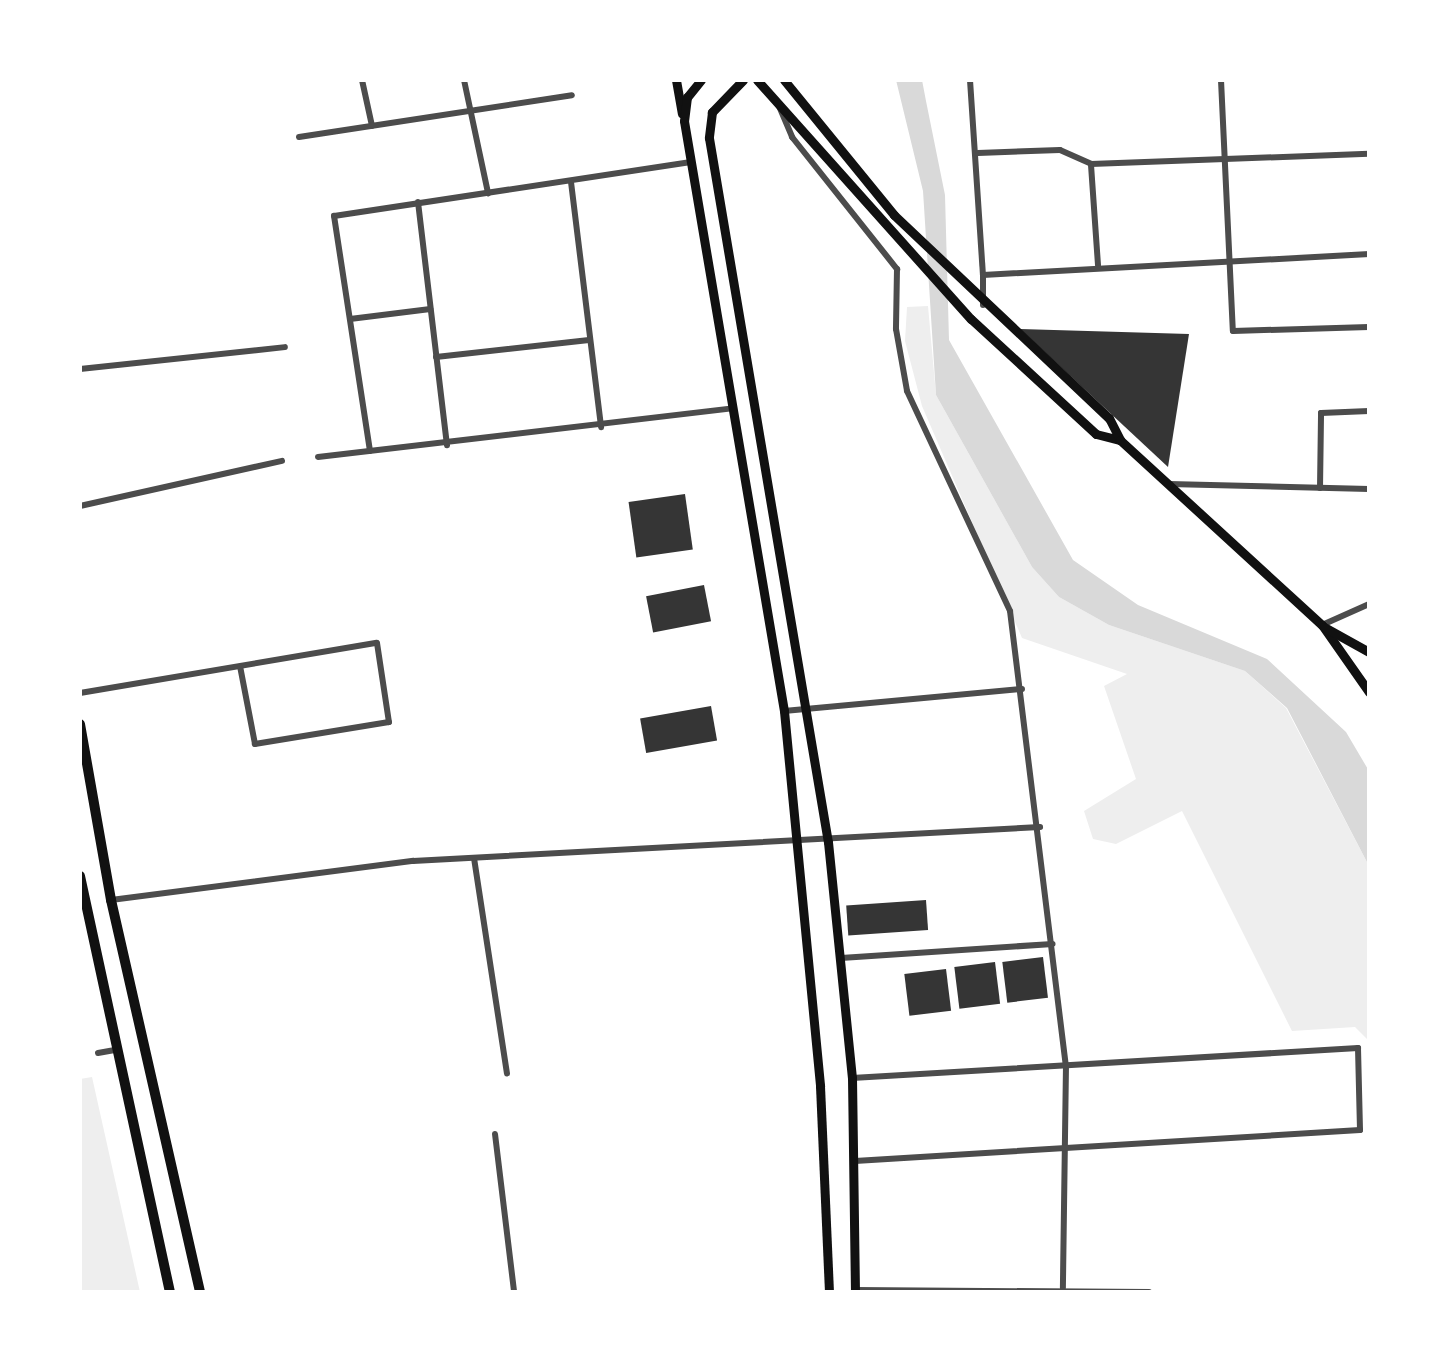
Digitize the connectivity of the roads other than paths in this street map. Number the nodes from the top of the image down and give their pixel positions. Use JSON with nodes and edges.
{"nodes":[{"id":1,"x":362,"y":80,"type":"edge"},
{"id":2,"x":464,"y":80,"type":"edge"},
{"id":3,"x":676,"y":80,"type":"edge"},
{"id":4,"x":701,"y":80,"type":"edge"},
{"id":5,"x":743,"y":80,"type":"edge"},
{"id":6,"x":757,"y":80,"type":"edge"},
{"id":7,"x":784,"y":80,"type":"edge"},
{"id":8,"x":970,"y":80,"type":"edge"},
{"id":9,"x":1220,"y":80,"type":"edge"},
{"id":10,"x":572,"y":96,"type":"dead end"},
{"id":11,"x":470,"y":111,"type":"junction"},
{"id":12,"x":684,"y":121,"type":"junction"},
{"id":13,"x":372,"y":126,"type":"junction"},
{"id":14,"x":299,"y":136,"type":"dead end"},
{"id":15,"x":807,"y":147,"type":"junction"},
{"id":16,"x":978,"y":154,"type":"junction"},
{"id":17,"x":1369,"y":154,"type":"edge"},
{"id":18,"x":1226,"y":158,"type":"junction"},
{"id":19,"x":692,"y":162,"type":"junction"},
{"id":20,"x":1091,"y":164,"type":"junction"},
{"id":21,"x":571,"y":182,"type":"junction"},
{"id":22,"x":488,"y":192,"type":"junction"},
{"id":23,"x":418,"y":202,"type":"junction"},
{"id":24,"x":1369,"y":254,"type":"edge"},
{"id":25,"x":1231,"y":258,"type":"junction"},
{"id":26,"x":1098,"y":265,"type":"junction"},
{"id":27,"x":983,"y":275,"type":"junction"},
{"id":28,"x":982,"y":305,"type":"junction"},
{"id":29,"x":430,"y":309,"type":"junction"},
{"id":30,"x":350,"y":318,"type":"junction"},
{"id":31,"x":1369,"y":327,"type":"edge"},
{"id":32,"x":589,"y":340,"type":"junction"},
{"id":33,"x":286,"y":347,"type":"dead end"},
{"id":34,"x":436,"y":357,"type":"junction"},
{"id":35,"x":80,"y":368,"type":"edge"},
{"id":36,"x":736,"y":408,"type":"junction"},
{"id":37,"x":1369,"y":411,"type":"edge"},
{"id":38,"x":602,"y":427,"type":"junction"},
{"id":39,"x":1120,"y":440,"type":"junction"},
{"id":40,"x":446,"y":445,"type":"junction"},
{"id":41,"x":370,"y":451,"type":"junction"},
{"id":42,"x":318,"y":457,"type":"dead end"},
{"id":43,"x":282,"y":461,"type":"dead end"},
{"id":44,"x":1168,"y":484,"type":"junction"},
{"id":45,"x":1320,"y":488,"type":"junction"},
{"id":46,"x":1369,"y":488,"type":"edge"},
{"id":47,"x":80,"y":506,"type":"edge"},
{"id":48,"x":1369,"y":604,"type":"edge"},
{"id":49,"x":1322,"y":626,"type":"junction"},
{"id":50,"x":1369,"y":652,"type":"edge"},
{"id":51,"x":240,"y":666,"type":"junction"},
{"id":52,"x":1022,"y":689,"type":"junction"},
{"id":53,"x":80,"y":692,"type":"edge"},
{"id":54,"x":1369,"y":692,"type":"edge"},
{"id":55,"x":807,"y":709,"type":"junction"},
{"id":56,"x":784,"y":711,"type":"junction"},
{"id":57,"x":80,"y":724,"type":"edge"},
{"id":58,"x":1040,"y":827,"type":"junction"},
{"id":59,"x":828,"y":842,"type":"junction"},
{"id":60,"x":798,"y":844,"type":"junction"},
{"id":61,"x":474,"y":858,"type":"junction"},
{"id":62,"x":80,"y":876,"type":"edge"},
{"id":63,"x":111,"y":900,"type":"junction"},
{"id":64,"x":1053,"y":944,"type":"junction"},
{"id":65,"x":841,"y":958,"type":"junction"},
{"id":66,"x":115,"y":1050,"type":"junction"},
{"id":67,"x":98,"y":1053,"type":"dead end"},
{"id":68,"x":1066,"y":1065,"type":"junction"},
{"id":69,"x":508,"y":1073,"type":"dead end"},
{"id":70,"x":852,"y":1078,"type":"junction"},
{"id":71,"x":495,"y":1134,"type":"dead end"},
{"id":72,"x":1070,"y":1148,"type":"junction"},
{"id":73,"x":855,"y":1160,"type":"junction"},
{"id":74,"x":1063,"y":1288,"type":"junction"},
{"id":75,"x":855,"y":1291,"type":"edge"},
{"id":76,"x":170,"y":1292,"type":"edge"},
{"id":77,"x":200,"y":1292,"type":"edge"},
{"id":78,"x":514,"y":1292,"type":"edge"},
{"id":79,"x":829,"y":1292,"type":"edge"},
{"id":80,"x":1149,"y":1292,"type":"edge"}],
"edges":[{"from":1,"to":13,"type":"street"},
{"from":2,"to":11,"type":"street"},
{"from":3,"to":12,"type":"main road"},
{"from":4,"to":12,"type":"main road"},
{"from":5,"to":55,"type":"main road"},
{"from":6,"to":15,"type":"main road"},
{"from":7,"to":28,"type":"main road"},
{"from":8,"to":16,"type":"street"},
{"from":9,"to":18,"type":"street"},
{"from":10,"to":11,"type":"street"},
{"from":11,"to":13,"type":"street"},
{"from":11,"to":22,"type":"street"},
{"from":12,"to":19,"type":"main road"},
{"from":13,"to":14,"type":"street"},
{"from":15,"to":39,"type":"main road"},
{"from":15,"to":52,"type":"street"},
{"from":16,"to":20,"type":"street"},
{"from":16,"to":27,"type":"street"},
{"from":17,"to":18,"type":"street"},
{"from":18,"to":20,"type":"street"},
{"from":18,"to":25,"type":"street"},
{"from":19,"to":21,"type":"street"},
{"from":19,"to":36,"type":"main road"},
{"from":20,"to":26,"type":"street"},
{"from":21,"to":22,"type":"street"},
{"from":21,"to":32,"type":"street"},
{"from":22,"to":23,"type":"street"},
{"from":23,"to":29,"type":"street"},
{"from":23,"to":30,"type":"street"},
{"from":24,"to":25,"type":"street"},
{"from":25,"to":26,"type":"street"},
{"from":25,"to":31,"type":"street"},
{"from":26,"to":27,"type":"street"},
{"from":27,"to":28,"type":"street"},
{"from":28,"to":39,"type":"main road"},
{"from":29,"to":30,"type":"street"},
{"from":29,"to":34,"type":"street"},
{"from":30,"to":41,"type":"street"},
{"from":32,"to":34,"type":"street"},
{"from":32,"to":38,"type":"street"},
{"from":33,"to":35,"type":"street"},
{"from":34,"to":40,"type":"street"},
{"from":36,"to":38,"type":"street"},
{"from":36,"to":56,"type":"main road"},
{"from":37,"to":45,"type":"street"},
{"from":38,"to":40,"type":"street"},
{"from":39,"to":44,"type":"main road"},
{"from":40,"to":41,"type":"street"},
{"from":41,"to":42,"type":"street"},
{"from":43,"to":47,"type":"street"},
{"from":44,"to":45,"type":"street"},
{"from":44,"to":49,"type":"main road"},
{"from":45,"to":46,"type":"street"},
{"from":48,"to":49,"type":"street"},
{"from":49,"to":50,"type":"main road"},
{"from":49,"to":54,"type":"main road"},
{"from":51,"to":51,"type":"street"},
{"from":51,"to":53,"type":"street"},
{"from":52,"to":55,"type":"street"},
{"from":52,"to":58,"type":"street"},
{"from":55,"to":56,"type":"street"},
{"from":55,"to":59,"type":"main road"},
{"from":56,"to":60,"type":"main road"},
{"from":57,"to":63,"type":"highway"},
{"from":58,"to":59,"type":"street"},
{"from":58,"to":64,"type":"street"},
{"from":59,"to":60,"type":"street"},
{"from":59,"to":65,"type":"main road"},
{"from":60,"to":61,"type":"street"},
{"from":60,"to":79,"type":"main road"},
{"from":61,"to":63,"type":"street"},
{"from":61,"to":69,"type":"street"},
{"from":62,"to":66,"type":"highway"},
{"from":63,"to":77,"type":"highway"},
{"from":64,"to":65,"type":"street"},
{"from":64,"to":68,"type":"street"},
{"from":65,"to":70,"type":"main road"},
{"from":66,"to":67,"type":"street"},
{"from":66,"to":76,"type":"highway"},
{"from":68,"to":70,"type":"street"},
{"from":68,"to":72,"type":"street"},
{"from":68,"to":72,"type":"street"},
{"from":70,"to":73,"type":"main road"},
{"from":71,"to":78,"type":"street"},
{"from":72,"to":73,"type":"street"},
{"from":72,"to":74,"type":"street"},
{"from":73,"to":75,"type":"main road"},
{"from":74,"to":75,"type":"street"},
{"from":74,"to":80,"type":"street"}]}
